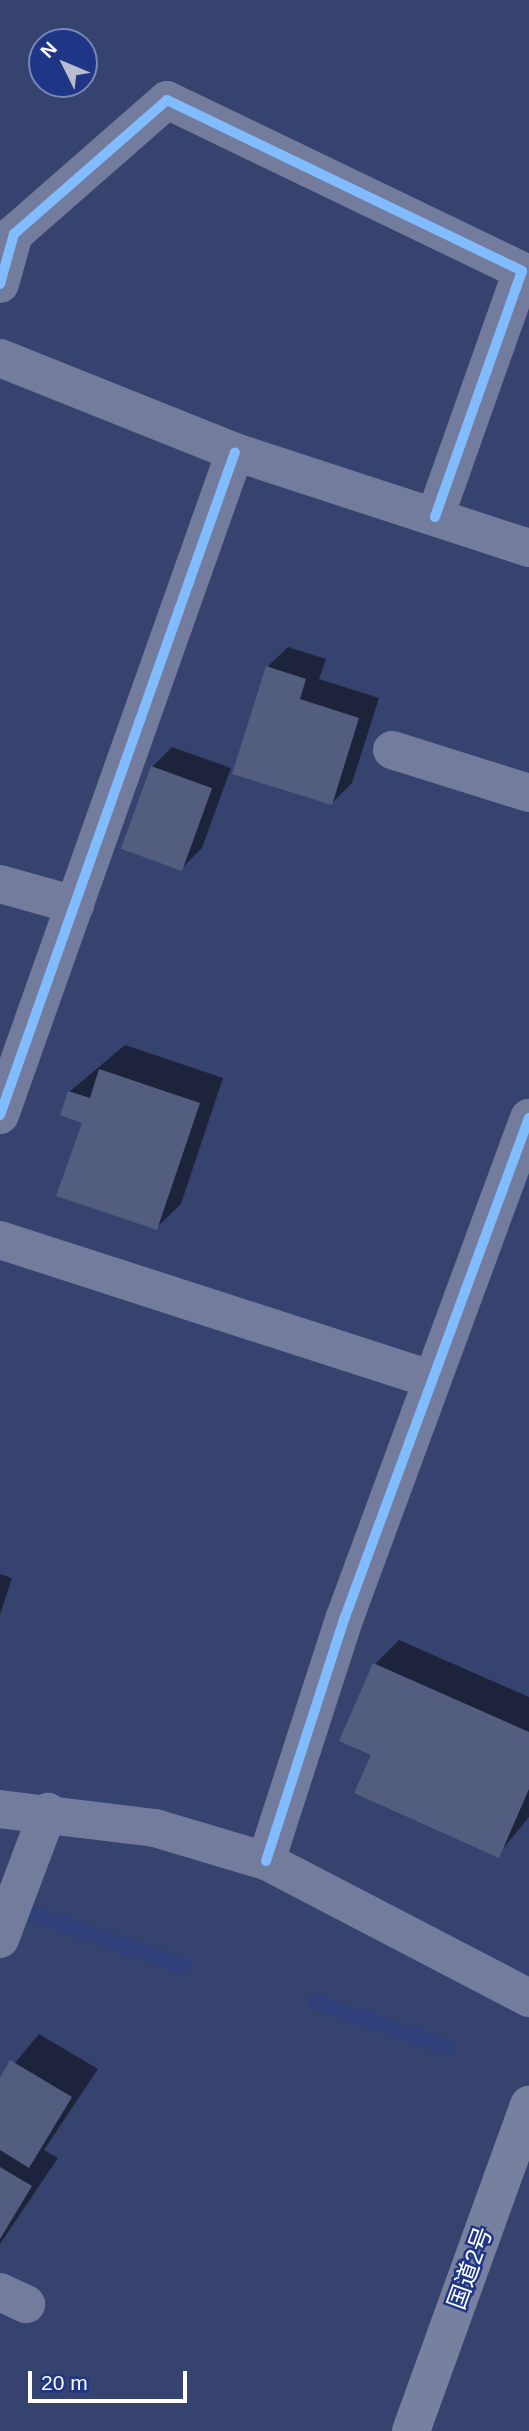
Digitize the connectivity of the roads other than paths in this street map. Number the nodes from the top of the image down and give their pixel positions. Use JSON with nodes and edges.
{"nodes":[{"id":1,"x":0,"y":284,"type":"edge"},
{"id":2,"x":0,"y":358,"type":"edge"},
{"id":3,"x":235,"y":452,"type":"junction"},
{"id":4,"x":435,"y":517,"type":"junction"},
{"id":5,"x":529,"y":548,"type":"edge"},
{"id":6,"x":392,"y":750,"type":"dead end"},
{"id":7,"x":529,"y":793,"type":"edge"},
{"id":8,"x":0,"y":884,"type":"edge"},
{"id":9,"x":75,"y":905,"type":"junction"},
{"id":10,"x":0,"y":1115,"type":"edge"},
{"id":11,"x":529,"y":1118,"type":"edge"},
{"id":12,"x":0,"y":1240,"type":"edge"},
{"id":13,"x":431,"y":1379,"type":"junction"},
{"id":14,"x":0,"y":1809,"type":"edge"},
{"id":15,"x":48,"y":1812,"type":"junction"},
{"id":16,"x":266,"y":1861,"type":"junction"},
{"id":17,"x":9,"y":1921,"type":"edge"},
{"id":18,"x":529,"y":1998,"type":"edge"},
{"id":19,"x":529,"y":2105,"type":"edge"},
{"id":20,"x":411,"y":2431,"type":"edge"}],
"edges":[{"from":1,"to":4,"type":"street"},
{"from":2,"to":3,"type":"street"},
{"from":3,"to":4,"type":"street"},
{"from":3,"to":9,"type":"street"},
{"from":4,"to":5,"type":"street"},
{"from":6,"to":7,"type":"street"},
{"from":8,"to":9,"type":"street"},
{"from":9,"to":10,"type":"street"},
{"from":11,"to":13,"type":"street"},
{"from":12,"to":13,"type":"street"},
{"from":13,"to":16,"type":"street"},
{"from":14,"to":15,"type":"street"},
{"from":15,"to":16,"type":"street"},
{"from":15,"to":17,"type":"street"},
{"from":16,"to":18,"type":"street"},
{"from":19,"to":20,"type":"highway","name":"国道2号"}]}
